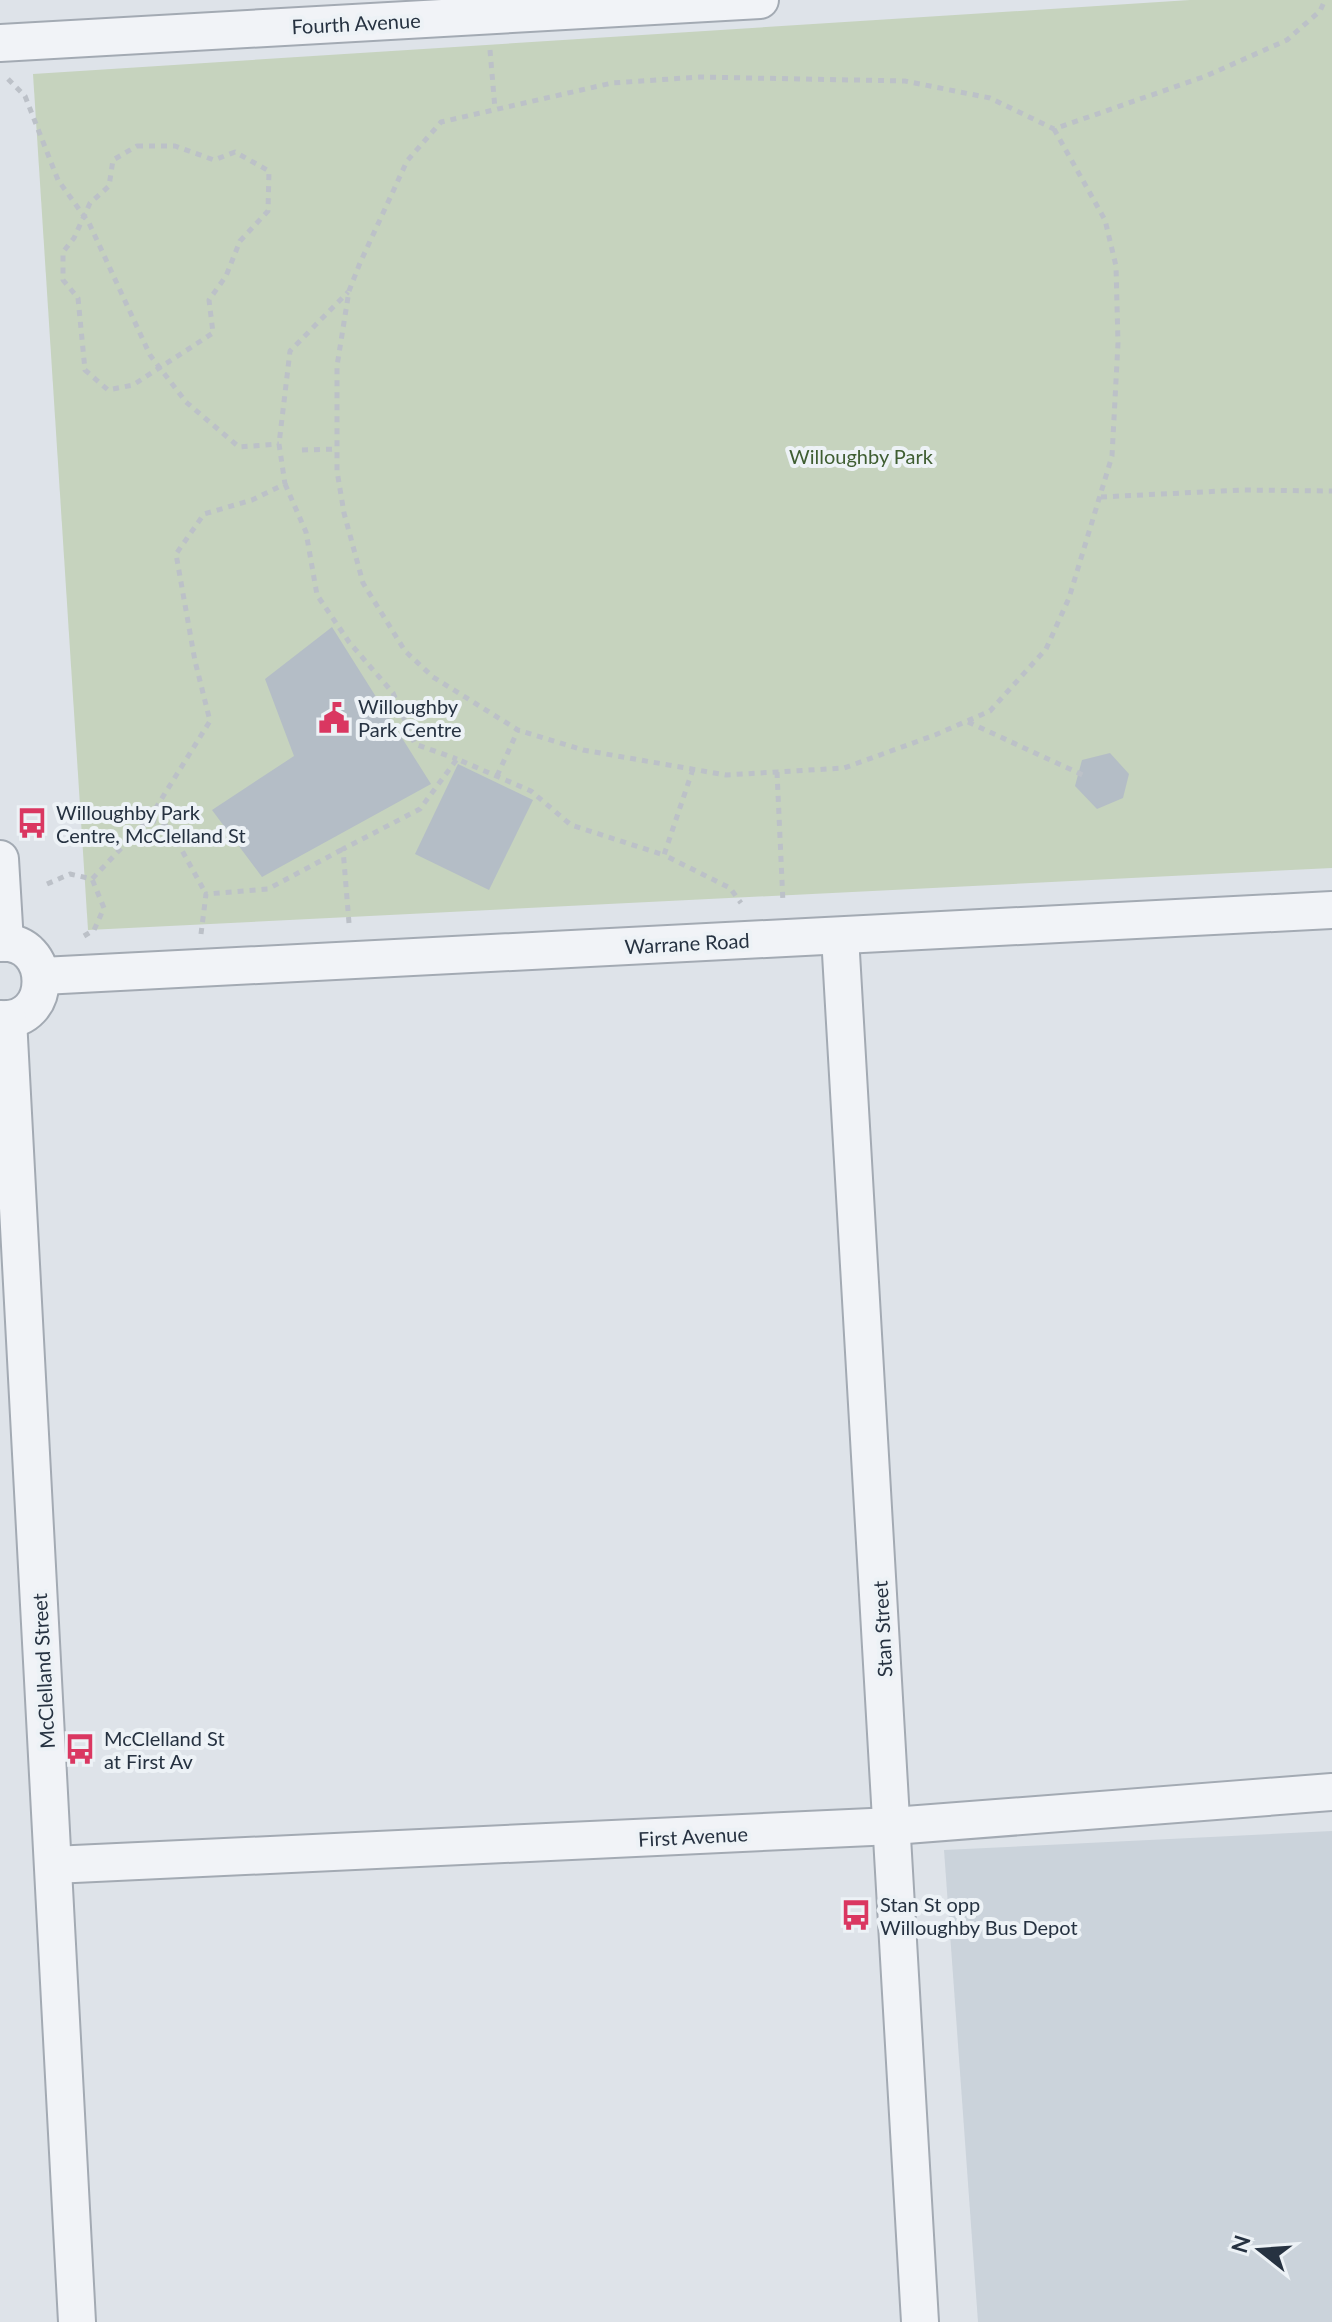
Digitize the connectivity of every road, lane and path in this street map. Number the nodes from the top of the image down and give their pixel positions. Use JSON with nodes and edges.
{"nodes":[{"id":1,"x":760,"y":0,"type":"edge"},
{"id":2,"x":1325,"y":0,"type":"edge"},
{"id":3,"x":487,"y":16,"type":"junction"},
{"id":4,"x":0,"y":43,"type":"edge"},
{"id":5,"x":8,"y":79,"type":"dead end"},
{"id":6,"x":495,"y":109,"type":"junction"},
{"id":7,"x":1054,"y":129,"type":"junction"},
{"id":8,"x":83,"y":214,"type":"junction"},
{"id":9,"x":349,"y":291,"type":"junction"},
{"id":10,"x":159,"y":367,"type":"junction"},
{"id":11,"x":279,"y":444,"type":"junction"},
{"id":12,"x":337,"y":449,"type":"junction"},
{"id":13,"x":302,"y":450,"type":"dead end"},
{"id":14,"x":285,"y":484,"type":"junction"},
{"id":15,"x":1332,"y":491,"type":"edge"},
{"id":16,"x":1101,"y":497,"type":"junction"},
{"id":17,"x":967,"y":721,"type":"junction"},
{"id":18,"x":518,"y":730,"type":"junction"},
{"id":19,"x":457,"y":759,"type":"junction"},
{"id":20,"x":693,"y":769,"type":"junction"},
{"id":21,"x":777,"y":772,"type":"junction"},
{"id":22,"x":497,"y":776,"type":"junction"},
{"id":23,"x":1087,"y":777,"type":"dead end"},
{"id":24,"x":149,"y":819,"type":"junction"},
{"id":25,"x":343,"y":849,"type":"junction"},
{"id":26,"x":664,"y":855,"type":"junction"},
{"id":27,"x":0,"y":859,"type":"edge"},
{"id":28,"x":92,"y":879,"type":"junction"},
{"id":29,"x":47,"y":884,"type":"dead end"},
{"id":30,"x":206,"y":894,"type":"junction"},
{"id":31,"x":1332,"y":910,"type":"edge"},
{"id":32,"x":749,"y":914,"type":"dead end"},
{"id":33,"x":840,"y":936,"type":"junction"},
{"id":34,"x":81,"y":938,"type":"dead end"},
{"id":35,"x":785,"y":938,"type":"junction"},
{"id":36,"x":2,"y":943,"type":"edge"},
{"id":37,"x":349,"y":961,"type":"junction"},
{"id":38,"x":196,"y":968,"type":"junction"},
{"id":39,"x":42,"y":976,"type":"junction"},
{"id":40,"x":4,"y":1019,"type":"edge"},
{"id":41,"x":1332,"y":1792,"type":"edge"},
{"id":42,"x":893,"y":1826,"type":"junction"},
{"id":43,"x":53,"y":1865,"type":"junction"},
{"id":44,"x":77,"y":2322,"type":"edge"},
{"id":45,"x":920,"y":2322,"type":"edge"}],
"edges":[{"from":1,"to":3,"type":"street","name":"Fourth Avenue"},
{"from":2,"to":7,"type":"path"},
{"from":3,"to":4,"type":"street","name":"Fourth Avenue"},
{"from":3,"to":6,"type":"path"},
{"from":5,"to":8,"type":"path"},
{"from":6,"to":7,"type":"path"},
{"from":6,"to":9,"type":"path"},
{"from":7,"to":16,"type":"path"},
{"from":8,"to":10,"type":"path"},
{"from":8,"to":10,"type":"path"},
{"from":8,"to":10,"type":"path"},
{"from":9,"to":11,"type":"path"},
{"from":9,"to":12,"type":"path"},
{"from":10,"to":11,"type":"path"},
{"from":11,"to":14,"type":"path"},
{"from":12,"to":13,"type":"path"},
{"from":12,"to":18,"type":"path"},
{"from":14,"to":19,"type":"path"},
{"from":14,"to":24,"type":"path"},
{"from":15,"to":16,"type":"path"},
{"from":16,"to":17,"type":"path"},
{"from":17,"to":21,"type":"path"},
{"from":17,"to":23,"type":"path"},
{"from":18,"to":20,"type":"path"},
{"from":18,"to":22,"type":"path"},
{"from":19,"to":22,"type":"path"},
{"from":19,"to":25,"type":"path"},
{"from":20,"to":21,"type":"path"},
{"from":20,"to":26,"type":"path"},
{"from":21,"to":35,"type":"path"},
{"from":22,"to":26,"type":"path"},
{"from":24,"to":28,"type":"path"},
{"from":24,"to":30,"type":"path"},
{"from":25,"to":30,"type":"path"},
{"from":25,"to":37,"type":"path"},
{"from":26,"to":32,"type":"path"},
{"from":27,"to":36,"type":"street"},
{"from":28,"to":29,"type":"path"},
{"from":28,"to":34,"type":"path"},
{"from":30,"to":38,"type":"path"},
{"from":31,"to":33,"type":"street","name":"Warrane Road"},
{"from":33,"to":35,"type":"street","name":"Warrane Road"},
{"from":33,"to":42,"type":"street","name":"Stan Street"},
{"from":35,"to":37,"type":"street","name":"Warrane Road"},
{"from":36,"to":39,"type":"street"},
{"from":37,"to":38,"type":"street","name":"Warrane Road"},
{"from":38,"to":39,"type":"street","name":"Warrane Road"},
{"from":39,"to":40,"type":"street"},
{"from":40,"to":43,"type":"street","name":"McClelland Street"},
{"from":41,"to":42,"type":"street","name":"First Avenue"},
{"from":42,"to":43,"type":"street","name":"First Avenue"},
{"from":42,"to":45,"type":"street","name":"Stan Street"},
{"from":43,"to":44,"type":"street","name":"McClelland Street"}]}
